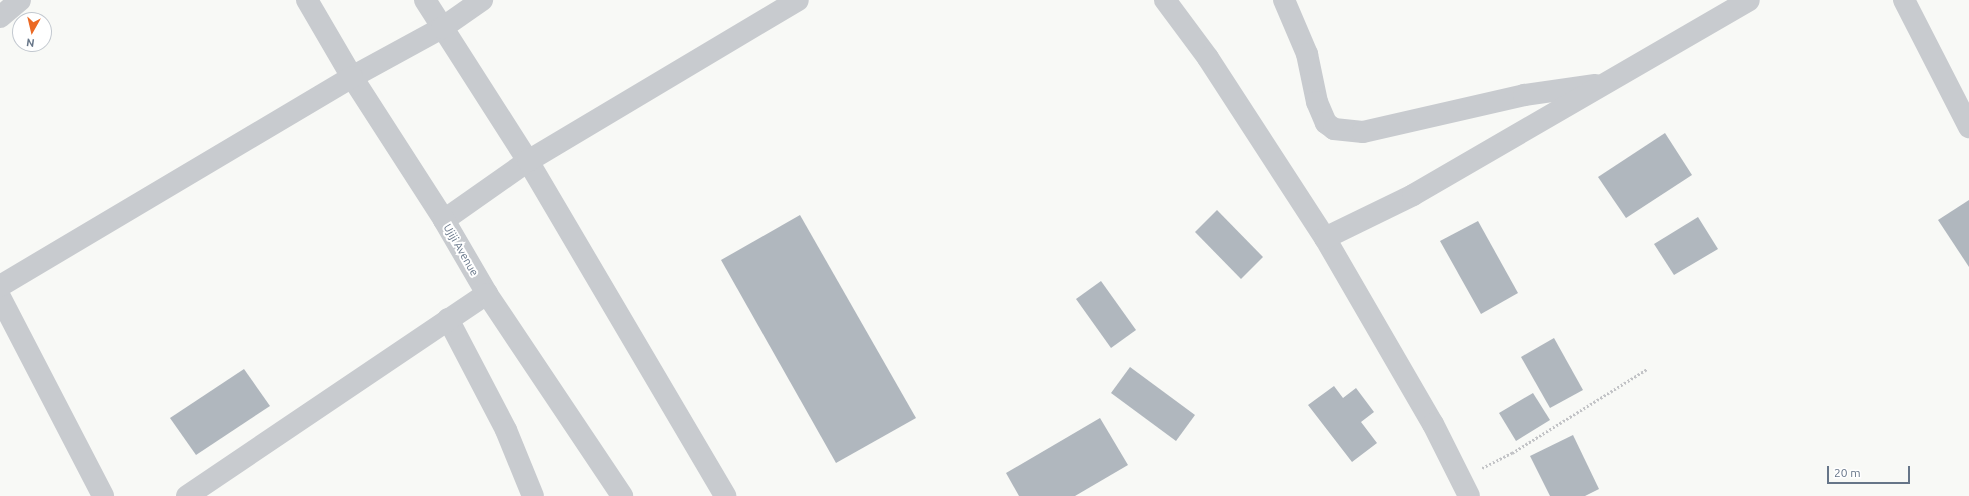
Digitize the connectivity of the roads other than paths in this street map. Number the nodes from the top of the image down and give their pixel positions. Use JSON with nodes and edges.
{"nodes":[{"id":1,"x":20,"y":0,"type":"edge"},
{"id":2,"x":307,"y":0,"type":"edge"},
{"id":3,"x":424,"y":0,"type":"edge"},
{"id":4,"x":482,"y":0,"type":"edge"},
{"id":5,"x":798,"y":0,"type":"edge"},
{"id":6,"x":1165,"y":0,"type":"edge"},
{"id":7,"x":1284,"y":0,"type":"edge"},
{"id":8,"x":1750,"y":0,"type":"edge"},
{"id":9,"x":1904,"y":0,"type":"edge"},
{"id":10,"x":0,"y":17,"type":"edge"},
{"id":11,"x":442,"y":28,"type":"junction"},
{"id":12,"x":352,"y":77,"type":"junction"},
{"id":13,"x":1606,"y":84,"type":"junction"},
{"id":14,"x":1969,"y":127,"type":"edge"},
{"id":15,"x":528,"y":161,"type":"junction"},
{"id":16,"x":444,"y":220,"type":"junction"},
{"id":17,"x":1325,"y":238,"type":"junction"},
{"id":18,"x":0,"y":286,"type":"edge"},
{"id":19,"x":487,"y":294,"type":"junction"},
{"id":20,"x":0,"y":297,"type":"edge"},
{"id":21,"x":448,"y":319,"type":"junction"},
{"id":22,"x":1464,"y":488,"type":"edge"},
{"id":23,"x":103,"y":496,"type":"edge"},
{"id":24,"x":187,"y":496,"type":"edge"},
{"id":25,"x":534,"y":496,"type":"edge"},
{"id":26,"x":622,"y":496,"type":"edge"},
{"id":27,"x":725,"y":496,"type":"edge"}],
"edges":[{"from":1,"to":10,"type":"street"},
{"from":2,"to":12,"type":"street","name":"Ujiji Avenue"},
{"from":3,"to":11,"type":"street"},
{"from":4,"to":11,"type":"street"},
{"from":5,"to":15,"type":"street"},
{"from":6,"to":17,"type":"street"},
{"from":7,"to":13,"type":"street"},
{"from":8,"to":13,"type":"street"},
{"from":9,"to":14,"type":"street"},
{"from":11,"to":12,"type":"street"},
{"from":11,"to":15,"type":"street"},
{"from":12,"to":16,"type":"street","name":"Ujiji Avenue"},
{"from":12,"to":18,"type":"street"},
{"from":13,"to":17,"type":"street"},
{"from":15,"to":16,"type":"street"},
{"from":15,"to":27,"type":"street"},
{"from":16,"to":19,"type":"street","name":"Ujiji Avenue"},
{"from":17,"to":22,"type":"street"},
{"from":19,"to":21,"type":"street"},
{"from":19,"to":26,"type":"street","name":"Ujiji Avenue"},
{"from":20,"to":23,"type":"street"},
{"from":21,"to":24,"type":"street"},
{"from":21,"to":25,"type":"street"}]}
